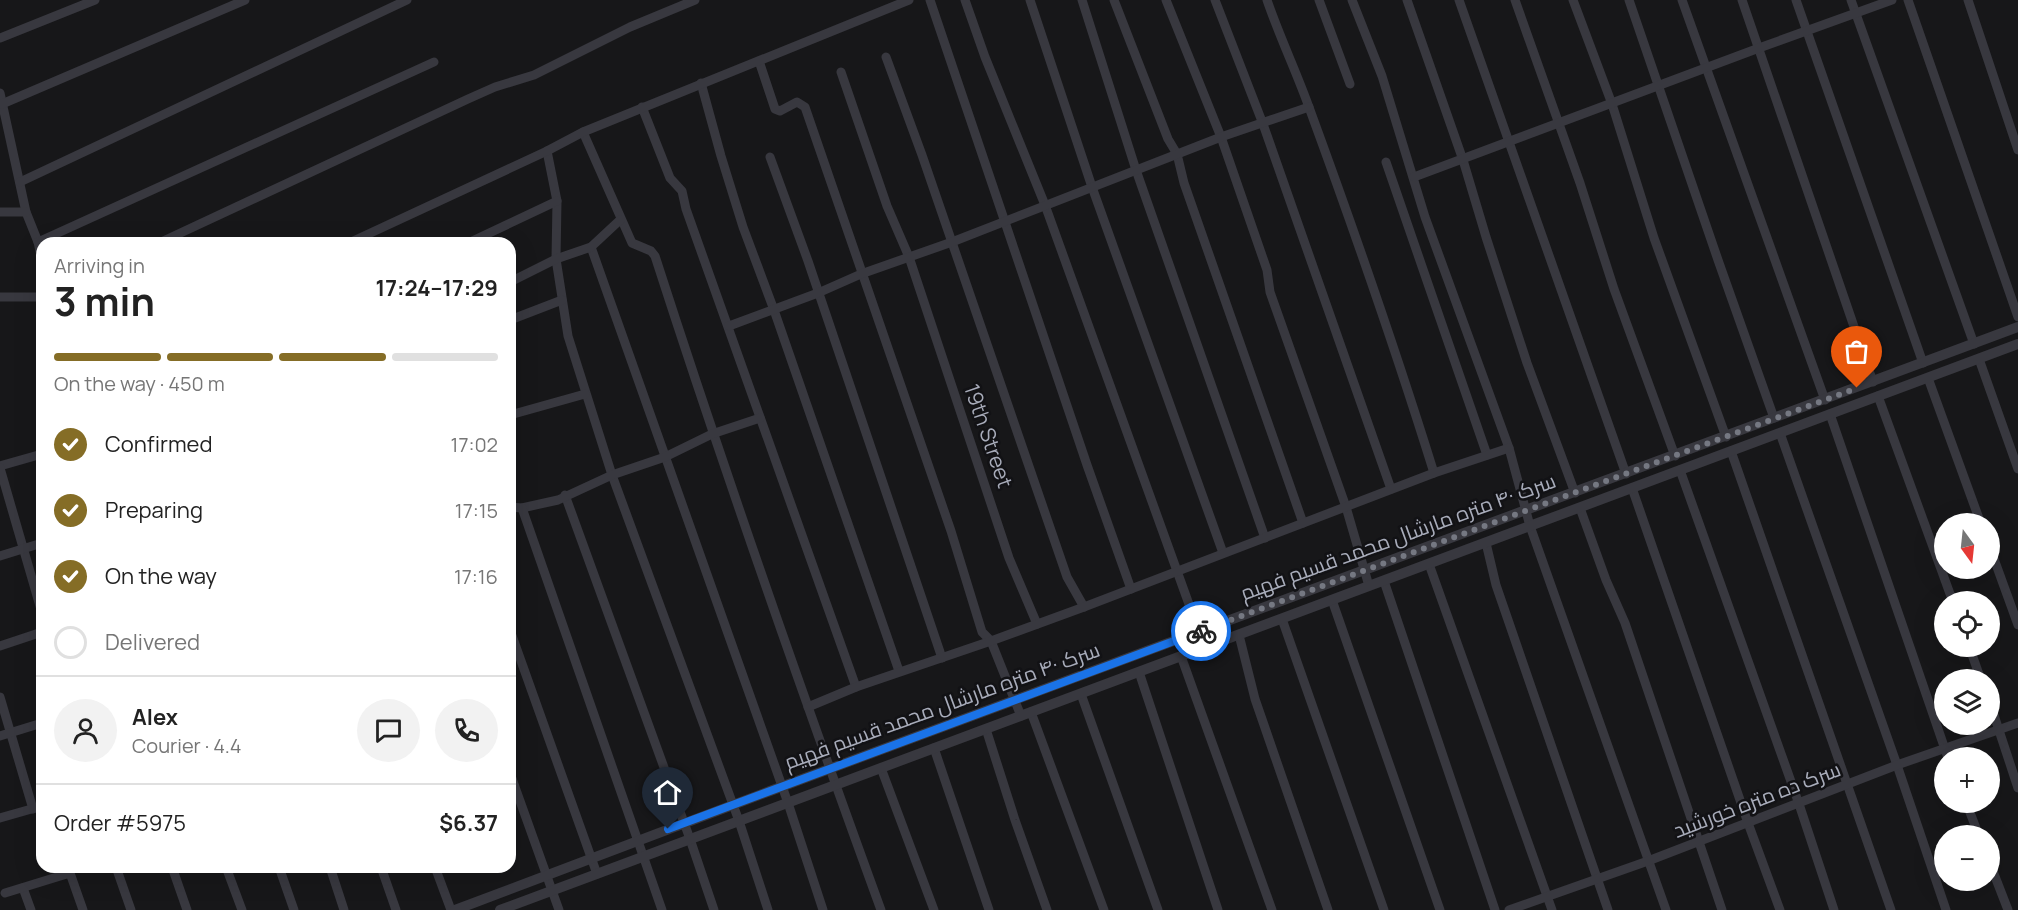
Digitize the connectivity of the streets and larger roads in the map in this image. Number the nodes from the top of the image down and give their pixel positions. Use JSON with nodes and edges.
{"nodes":[{"id":1,"x":94,"y":0,"type":"edge"},
{"id":2,"x":245,"y":0,"type":"edge"},
{"id":3,"x":407,"y":0,"type":"edge"},
{"id":4,"x":695,"y":0,"type":"edge"},
{"id":5,"x":909,"y":0,"type":"edge"},
{"id":6,"x":930,"y":0,"type":"edge"},
{"id":7,"x":965,"y":0,"type":"edge"},
{"id":8,"x":1030,"y":0,"type":"edge"},
{"id":9,"x":1082,"y":0,"type":"edge"},
{"id":10,"x":1114,"y":0,"type":"edge"},
{"id":11,"x":1166,"y":0,"type":"edge"},
{"id":12,"x":1215,"y":0,"type":"edge"},
{"id":13,"x":1267,"y":0,"type":"edge"},
{"id":14,"x":1319,"y":0,"type":"edge"},
{"id":15,"x":1352,"y":0,"type":"edge"},
{"id":16,"x":1407,"y":0,"type":"edge"},
{"id":17,"x":1459,"y":0,"type":"edge"},
{"id":18,"x":1515,"y":0,"type":"edge"},
{"id":19,"x":1573,"y":0,"type":"edge"},
{"id":20,"x":1629,"y":0,"type":"edge"},
{"id":21,"x":1682,"y":0,"type":"edge"},
{"id":22,"x":1742,"y":0,"type":"edge"},
{"id":23,"x":1796,"y":0,"type":"edge"},
{"id":24,"x":1851,"y":0,"type":"edge"},
{"id":25,"x":1892,"y":0,"type":"edge"},
{"id":26,"x":1908,"y":0,"type":"edge"},
{"id":27,"x":1968,"y":0,"type":"edge"},
{"id":28,"x":1856,"y":14,"type":"junction"},
{"id":29,"x":1806,"y":30,"type":"junction"},
{"id":30,"x":0,"y":38,"type":"edge"},
{"id":31,"x":1759,"y":48,"type":"junction"},
{"id":32,"x":886,"y":57,"type":"dead end"},
{"id":33,"x":759,"y":61,"type":"junction"},
{"id":34,"x":434,"y":62,"type":"dead end"},
{"id":35,"x":1707,"y":67,"type":"junction"},
{"id":36,"x":841,"y":72,"type":"dead end"},
{"id":37,"x":701,"y":83,"type":"junction"},
{"id":38,"x":1350,"y":84,"type":"dead end"},
{"id":39,"x":1659,"y":86,"type":"junction"},
{"id":40,"x":0,"y":93,"type":"edge"},
{"id":41,"x":2,"y":104,"type":"junction"},
{"id":42,"x":1612,"y":104,"type":"junction"},
{"id":43,"x":642,"y":107,"type":"junction"},
{"id":44,"x":1309,"y":107,"type":"junction"},
{"id":45,"x":1559,"y":123,"type":"junction"},
{"id":46,"x":1263,"y":124,"type":"junction"},
{"id":47,"x":4,"y":129,"type":"edge"},
{"id":48,"x":583,"y":132,"type":"junction"},
{"id":49,"x":1221,"y":137,"type":"junction"},
{"id":50,"x":1508,"y":142,"type":"junction"},
{"id":51,"x":2018,"y":150,"type":"edge"},
{"id":52,"x":547,"y":151,"type":"junction"},
{"id":53,"x":1177,"y":154,"type":"junction"},
{"id":54,"x":770,"y":157,"type":"dead end"},
{"id":55,"x":1463,"y":160,"type":"junction"},
{"id":56,"x":1386,"y":162,"type":"dead end"},
{"id":57,"x":1136,"y":171,"type":"junction"},
{"id":58,"x":1414,"y":177,"type":"junction"},
{"id":59,"x":20,"y":182,"type":"junction"},
{"id":60,"x":1092,"y":187,"type":"junction"},
{"id":61,"x":557,"y":201,"type":"junction"},
{"id":62,"x":1045,"y":205,"type":"junction"},
{"id":63,"x":0,"y":212,"type":"edge"},
{"id":64,"x":26,"y":212,"type":"junction"},
{"id":65,"x":620,"y":220,"type":"junction"},
{"id":66,"x":1006,"y":220,"type":"junction"},
{"id":67,"x":36,"y":237,"type":"edge"},
{"id":68,"x":49,"y":237,"type":"edge"},
{"id":69,"x":172,"y":237,"type":"edge"},
{"id":70,"x":362,"y":237,"type":"edge"},
{"id":71,"x":481,"y":237,"type":"edge"},
{"id":72,"x":952,"y":242,"type":"junction"},
{"id":73,"x":591,"y":247,"type":"junction"},
{"id":74,"x":909,"y":257,"type":"junction"},
{"id":75,"x":556,"y":259,"type":"junction"},
{"id":76,"x":861,"y":273,"type":"junction"},
{"id":77,"x":516,"y":279,"type":"edge"},
{"id":78,"x":818,"y":293,"type":"junction"},
{"id":79,"x":0,"y":297,"type":"edge"},
{"id":80,"x":36,"y":297,"type":"edge"},
{"id":81,"x":561,"y":300,"type":"junction"},
{"id":82,"x":774,"y":310,"type":"junction"},
{"id":83,"x":2018,"y":317,"type":"edge"},
{"id":84,"x":516,"y":318,"type":"edge"},
{"id":85,"x":729,"y":326,"type":"junction"},
{"id":86,"x":2018,"y":327,"type":"edge"},
{"id":87,"x":1974,"y":344,"type":"junction"},
{"id":88,"x":2018,"y":344,"type":"edge"},
{"id":89,"x":1979,"y":359,"type":"junction"},
{"id":90,"x":1923,"y":363,"type":"junction"},
{"id":91,"x":1928,"y":378,"type":"junction"},
{"id":92,"x":1873,"y":382,"type":"junction"},
{"id":93,"x":585,"y":394,"type":"junction"},
{"id":94,"x":1878,"y":396,"type":"junction"},
{"id":95,"x":1825,"y":400,"type":"junction"},
{"id":96,"x":516,"y":413,"type":"edge"},
{"id":97,"x":1830,"y":414,"type":"junction"},
{"id":98,"x":760,"y":418,"type":"junction"},
{"id":99,"x":1774,"y":418,"type":"junction"},
{"id":100,"x":1780,"y":433,"type":"junction"},
{"id":101,"x":712,"y":434,"type":"junction"},
{"id":102,"x":1726,"y":436,"type":"junction"},
{"id":103,"x":1509,"y":448,"type":"junction"},
{"id":104,"x":1731,"y":451,"type":"junction"},
{"id":105,"x":1487,"y":455,"type":"junction"},
{"id":106,"x":36,"y":456,"type":"edge"},
{"id":107,"x":1675,"y":456,"type":"junction"},
{"id":108,"x":665,"y":457,"type":"junction"},
{"id":109,"x":0,"y":467,"type":"edge"},
{"id":110,"x":2018,"y":469,"type":"edge"},
{"id":111,"x":1680,"y":470,"type":"junction"},
{"id":112,"x":1434,"y":473,"type":"junction"},
{"id":113,"x":1626,"y":474,"type":"junction"},
{"id":114,"x":612,"y":475,"type":"junction"},
{"id":115,"x":1632,"y":488,"type":"junction"},
{"id":116,"x":1391,"y":489,"type":"junction"},
{"id":117,"x":1575,"y":493,"type":"junction"},
{"id":118,"x":565,"y":495,"type":"junction"},
{"id":119,"x":1346,"y":507,"type":"junction"},
{"id":120,"x":516,"y":508,"type":"edge"},
{"id":121,"x":522,"y":508,"type":"junction"},
{"id":122,"x":1580,"y":508,"type":"junction"},
{"id":123,"x":1526,"y":511,"type":"junction"},
{"id":124,"x":1977,"y":513,"type":"edge"},
{"id":125,"x":1303,"y":524,"type":"junction"},
{"id":126,"x":1530,"y":526,"type":"junction"},
{"id":127,"x":1265,"y":538,"type":"junction"},
{"id":128,"x":1486,"y":543,"type":"junction"},
{"id":129,"x":36,"y":545,"type":"edge"},
{"id":130,"x":25,"y":548,"type":"junction"},
{"id":131,"x":1223,"y":554,"type":"junction"},
{"id":132,"x":0,"y":556,"type":"edge"},
{"id":133,"x":1429,"y":564,"type":"junction"},
{"id":134,"x":1365,"y":570,"type":"junction"},
{"id":135,"x":1178,"y":571,"type":"junction"},
{"id":136,"x":2000,"y":575,"type":"edge"},
{"id":137,"x":1384,"y":581,"type":"junction"},
{"id":138,"x":1370,"y":586,"type":"junction"},
{"id":139,"x":1131,"y":589,"type":"junction"},
{"id":140,"x":36,"y":590,"type":"edge"},
{"id":141,"x":1949,"y":591,"type":"edge"},
{"id":142,"x":1332,"y":600,"type":"junction"},
{"id":143,"x":1084,"y":607,"type":"junction"},
{"id":144,"x":1282,"y":619,"type":"junction"},
{"id":145,"x":1037,"y":624,"type":"junction"},
{"id":146,"x":2018,"y":625,"type":"edge"},
{"id":147,"x":1199,"y":632,"type":"junction"},
{"id":148,"x":36,"y":634,"type":"edge"},
{"id":149,"x":1239,"y":635,"type":"junction"},
{"id":150,"x":991,"y":642,"type":"junction"},
{"id":151,"x":0,"y":646,"type":"edge"},
{"id":152,"x":516,"y":647,"type":"edge"},
{"id":153,"x":1180,"y":656,"type":"junction"},
{"id":154,"x":942,"y":658,"type":"junction"},
{"id":155,"x":899,"y":671,"type":"junction"},
{"id":156,"x":1139,"y":672,"type":"junction"},
{"id":157,"x":856,"y":687,"type":"junction"},
{"id":158,"x":1081,"y":694,"type":"junction"},
{"id":159,"x":0,"y":697,"type":"edge"},
{"id":160,"x":1014,"y":700,"type":"junction"},
{"id":161,"x":808,"y":707,"type":"junction"},
{"id":162,"x":1026,"y":714,"type":"junction"},
{"id":163,"x":2018,"y":723,"type":"edge"},
{"id":164,"x":36,"y":725,"type":"edge"},
{"id":165,"x":986,"y":729,"type":"junction"},
{"id":166,"x":2000,"y":729,"type":"joint"},
{"id":167,"x":10,"y":733,"type":"junction"},
{"id":168,"x":1987,"y":735,"type":"edge"},
{"id":169,"x":0,"y":736,"type":"edge"},
{"id":170,"x":1945,"y":747,"type":"edge"},
{"id":171,"x":1960,"y":747,"type":"edge"},
{"id":172,"x":934,"y":748,"type":"junction"},
{"id":173,"x":1934,"y":756,"type":"edge"},
{"id":174,"x":1897,"y":765,"type":"junction"},
{"id":175,"x":829,"y":768,"type":"junction"},
{"id":176,"x":881,"y":768,"type":"junction"},
{"id":177,"x":835,"y":785,"type":"junction"},
{"id":178,"x":1846,"y":785,"type":"junction"},
{"id":179,"x":782,"y":786,"type":"junction"},
{"id":180,"x":2018,"y":788,"type":"edge"},
{"id":181,"x":516,"y":790,"type":"edge"},
{"id":182,"x":36,"y":802,"type":"edge"},
{"id":183,"x":788,"y":803,"type":"junction"},
{"id":184,"x":733,"y":804,"type":"junction"},
{"id":185,"x":1799,"y":804,"type":"junction"},
{"id":186,"x":36,"y":808,"type":"edge"},
{"id":187,"x":0,"y":818,"type":"edge"},
{"id":188,"x":739,"y":821,"type":"junction"},
{"id":189,"x":684,"y":823,"type":"junction"},
{"id":190,"x":1748,"y":823,"type":"junction"},
{"id":191,"x":690,"y":839,"type":"junction"},
{"id":192,"x":637,"y":841,"type":"junction"},
{"id":193,"x":1698,"y":841,"type":"junction"},
{"id":194,"x":643,"y":857,"type":"junction"},
{"id":195,"x":591,"y":858,"type":"junction"},
{"id":196,"x":1648,"y":861,"type":"junction"},
{"id":197,"x":118,"y":873,"type":"edge"},
{"id":198,"x":174,"y":873,"type":"edge"},
{"id":199,"x":228,"y":873,"type":"edge"},
{"id":200,"x":281,"y":873,"type":"edge"},
{"id":201,"x":332,"y":873,"type":"edge"},
{"id":202,"x":383,"y":873,"type":"edge"},
{"id":203,"x":438,"y":873,"type":"edge"},
{"id":204,"x":597,"y":874,"type":"junction"},
{"id":205,"x":547,"y":875,"type":"junction"},
{"id":206,"x":1597,"y":878,"type":"junction"},
{"id":207,"x":23,"y":888,"type":"junction"},
{"id":208,"x":2000,"y":889,"type":"edge"},
{"id":209,"x":552,"y":891,"type":"junction"},
{"id":210,"x":5,"y":893,"type":"dead end"},
{"id":211,"x":1547,"y":897,"type":"junction"},
{"id":212,"x":504,"y":909,"type":"edge"},
{"id":213,"x":31,"y":910,"type":"edge"},
{"id":214,"x":83,"y":910,"type":"edge"},
{"id":215,"x":131,"y":910,"type":"edge"},
{"id":216,"x":187,"y":910,"type":"edge"},
{"id":217,"x":242,"y":910,"type":"edge"},
{"id":218,"x":294,"y":910,"type":"edge"},
{"id":219,"x":344,"y":910,"type":"edge"},
{"id":220,"x":396,"y":910,"type":"edge"},
{"id":221,"x":453,"y":910,"type":"edge"},
{"id":222,"x":559,"y":910,"type":"edge"},
{"id":223,"x":662,"y":910,"type":"edge"},
{"id":224,"x":714,"y":910,"type":"edge"},
{"id":225,"x":768,"y":910,"type":"edge"},
{"id":226,"x":823,"y":910,"type":"edge"},
{"id":227,"x":881,"y":910,"type":"edge"},
{"id":228,"x":934,"y":910,"type":"edge"},
{"id":229,"x":989,"y":910,"type":"edge"},
{"id":230,"x":1047,"y":910,"type":"edge"},
{"id":231,"x":1104,"y":910,"type":"edge"},
{"id":232,"x":1158,"y":910,"type":"edge"},
{"id":233,"x":1218,"y":910,"type":"edge"},
{"id":234,"x":1272,"y":910,"type":"edge"},
{"id":235,"x":1328,"y":910,"type":"edge"},
{"id":236,"x":1384,"y":910,"type":"edge"},
{"id":237,"x":1440,"y":910,"type":"edge"},
{"id":238,"x":1495,"y":910,"type":"edge"},
{"id":239,"x":1509,"y":910,"type":"edge"},
{"id":240,"x":1552,"y":910,"type":"edge"},
{"id":241,"x":1608,"y":910,"type":"edge"},
{"id":242,"x":1666,"y":910,"type":"edge"},
{"id":243,"x":1722,"y":910,"type":"edge"},
{"id":244,"x":1780,"y":910,"type":"edge"},
{"id":245,"x":1834,"y":910,"type":"edge"},
{"id":246,"x":1892,"y":910,"type":"edge"},
{"id":247,"x":1946,"y":910,"type":"edge"},
{"id":248,"x":2008,"y":910,"type":"edge"}],
"edges":[{"from":1,"to":30,"type":"street"},
{"from":2,"to":41,"type":"street"},
{"from":3,"to":59,"type":"street"},
{"from":4,"to":69,"type":"street"},
{"from":5,"to":33,"type":"street"},
{"from":6,"to":66,"type":"street"},
{"from":7,"to":62,"type":"street"},
{"from":8,"to":60,"type":"street"},
{"from":9,"to":57,"type":"street"},
{"from":10,"to":53,"type":"street"},
{"from":11,"to":49,"type":"street"},
{"from":12,"to":46,"type":"street"},
{"from":13,"to":44,"type":"street"},
{"from":14,"to":38,"type":"street"},
{"from":15,"to":58,"type":"street"},
{"from":16,"to":55,"type":"street"},
{"from":17,"to":50,"type":"street"},
{"from":18,"to":45,"type":"street"},
{"from":19,"to":42,"type":"street"},
{"from":20,"to":39,"type":"street"},
{"from":21,"to":35,"type":"street"},
{"from":22,"to":31,"type":"street"},
{"from":23,"to":29,"type":"street"},
{"from":24,"to":28,"type":"street"},
{"from":25,"to":28,"type":"street"},
{"from":26,"to":83,"type":"street"},
{"from":27,"to":51,"type":"street"},
{"from":28,"to":29,"type":"street"},
{"from":28,"to":87,"type":"street"},
{"from":29,"to":31,"type":"street"},
{"from":29,"to":90,"type":"street"},
{"from":31,"to":35,"type":"street"},
{"from":31,"to":92,"type":"street"},
{"from":32,"to":72,"type":"street"},
{"from":33,"to":37,"type":"street"},
{"from":33,"to":76,"type":"street"},
{"from":34,"to":68,"type":"street"},
{"from":35,"to":39,"type":"street"},
{"from":35,"to":95,"type":"street"},
{"from":36,"to":74,"type":"street","name":"19th Street"},
{"from":37,"to":43,"type":"street"},
{"from":37,"to":82,"type":"street"},
{"from":39,"to":42,"type":"street"},
{"from":39,"to":99,"type":"street"},
{"from":40,"to":41,"type":"street"},
{"from":41,"to":47,"type":"street"},
{"from":42,"to":45,"type":"street"},
{"from":42,"to":102,"type":"street"},
{"from":43,"to":48,"type":"street"},
{"from":43,"to":85,"type":"street"},
{"from":44,"to":46,"type":"street"},
{"from":44,"to":112,"type":"street"},
{"from":45,"to":50,"type":"street"},
{"from":45,"to":107,"type":"street"},
{"from":46,"to":49,"type":"street"},
{"from":46,"to":116,"type":"street"},
{"from":47,"to":59,"type":"street"},
{"from":48,"to":52,"type":"street"},
{"from":48,"to":65,"type":"street"},
{"from":49,"to":53,"type":"street"},
{"from":49,"to":119,"type":"street"},
{"from":50,"to":55,"type":"street"},
{"from":50,"to":113,"type":"street"},
{"from":52,"to":61,"type":"street"},
{"from":52,"to":70,"type":"street"},
{"from":53,"to":57,"type":"street"},
{"from":53,"to":125,"type":"street"},
{"from":54,"to":78,"type":"street"},
{"from":55,"to":58,"type":"street"},
{"from":55,"to":117,"type":"street"},
{"from":56,"to":105,"type":"street"},
{"from":57,"to":60,"type":"street"},
{"from":57,"to":127,"type":"street"},
{"from":58,"to":103,"type":"street"},
{"from":59,"to":64,"type":"street"},
{"from":60,"to":62,"type":"street"},
{"from":60,"to":131,"type":"street"},
{"from":61,"to":71,"type":"street"},
{"from":61,"to":75,"type":"street"},
{"from":62,"to":66,"type":"street"},
{"from":62,"to":135,"type":"street"},
{"from":63,"to":64,"type":"street"},
{"from":64,"to":67,"type":"street"},
{"from":65,"to":73,"type":"street"},
{"from":65,"to":101,"type":"street"},
{"from":66,"to":72,"type":"street"},
{"from":66,"to":139,"type":"street"},
{"from":72,"to":74,"type":"street"},
{"from":72,"to":143,"type":"street"},
{"from":73,"to":75,"type":"street"},
{"from":73,"to":108,"type":"street"},
{"from":74,"to":76,"type":"street"},
{"from":74,"to":145,"type":"street","name":"19th Street"},
{"from":75,"to":77,"type":"street"},
{"from":75,"to":81,"type":"street"},
{"from":76,"to":78,"type":"street"},
{"from":76,"to":150,"type":"street"},
{"from":78,"to":82,"type":"street"},
{"from":78,"to":154,"type":"street"},
{"from":79,"to":80,"type":"street"},
{"from":81,"to":84,"type":"street"},
{"from":81,"to":93,"type":"street"},
{"from":82,"to":85,"type":"street"},
{"from":82,"to":155,"type":"street"},
{"from":85,"to":98,"type":"street"},
{"from":86,"to":87,"type":"street","name":"سرک ۴۰ متره مارشال محمد قسیم فهیم"},
{"from":87,"to":90,"type":"street","name":"سرک ۴۰ متره مارشال محمد قسیم فهیم"},
{"from":88,"to":89,"type":"street","name":"سرک ۴۰ متره مارشال محمد قسیم فهیم"},
{"from":89,"to":91,"type":"street","name":"سرک ۴۰ متره مارشال محمد قسیم فهیم"},
{"from":89,"to":110,"type":"street"},
{"from":90,"to":92,"type":"street","name":"سرک ۴۰ متره مارشال محمد قسیم فهیم"},
{"from":91,"to":94,"type":"street","name":"سرک ۴۰ متره مارشال محمد قسیم فهیم"},
{"from":91,"to":124,"type":"street"},
{"from":92,"to":95,"type":"street","name":"سرک ۴۰ متره مارشال محمد قسیم فهیم"},
{"from":93,"to":96,"type":"street"},
{"from":93,"to":114,"type":"street"},
{"from":94,"to":97,"type":"street","name":"سرک ۴۰ متره مارشال محمد قسیم فهیم"},
{"from":94,"to":141,"type":"street"},
{"from":95,"to":99,"type":"street","name":"سرک ۴۰ متره مارشال محمد قسیم فهیم"},
{"from":97,"to":100,"type":"street","name":"سرک ۴۰ متره مارشال محمد قسیم فهیم"},
{"from":97,"to":170,"type":"street"},
{"from":98,"to":101,"type":"street"},
{"from":98,"to":157,"type":"street"},
{"from":99,"to":102,"type":"street","name":"سرک ۴۰ متره مارشال محمد قسیم فهیم"},
{"from":100,"to":104,"type":"street","name":"سرک ۴۰ متره مارشال محمد قسیم فهیم"},
{"from":100,"to":174,"type":"street"},
{"from":101,"to":108,"type":"street"},
{"from":101,"to":161,"type":"street"},
{"from":102,"to":107,"type":"street","name":"سرک ۴۰ متره مارشال محمد قسیم فهیم"},
{"from":103,"to":105,"type":"street"},
{"from":103,"to":123,"type":"street"},
{"from":104,"to":111,"type":"street","name":"سرک ۴۰ متره مارشال محمد قسیم فهیم"},
{"from":104,"to":178,"type":"street"},
{"from":105,"to":112,"type":"street"},
{"from":106,"to":109,"type":"street"},
{"from":107,"to":113,"type":"street","name":"سرک ۴۰ متره مارشال محمد قسیم فهیم"},
{"from":108,"to":114,"type":"street"},
{"from":108,"to":179,"type":"street"},
{"from":109,"to":130,"type":"street"},
{"from":111,"to":115,"type":"street","name":"سرک ۴۰ متره مارشال محمد قسیم فهیم"},
{"from":111,"to":185,"type":"street"},
{"from":112,"to":116,"type":"street"},
{"from":113,"to":117,"type":"street","name":"سرک ۴۰ متره مارشال محمد قسیم فهیم"},
{"from":114,"to":118,"type":"street"},
{"from":114,"to":184,"type":"street"},
{"from":115,"to":122,"type":"street","name":"سرک ۴۰ متره مارشال محمد قسیم فهیم"},
{"from":115,"to":190,"type":"street"},
{"from":116,"to":119,"type":"street"},
{"from":117,"to":123,"type":"street","name":"سرک ۴۰ متره مارشال محمد قسیم فهیم"},
{"from":118,"to":121,"type":"street"},
{"from":118,"to":189,"type":"street"},
{"from":119,"to":125,"type":"street"},
{"from":119,"to":134,"type":"street"},
{"from":120,"to":121,"type":"street"},
{"from":121,"to":192,"type":"street"},
{"from":122,"to":126,"type":"street","name":"سرک ۴۰ متره مارشال محمد قسیم فهیم"},
{"from":122,"to":193,"type":"street"},
{"from":123,"to":126,"type":"street"},
{"from":123,"to":134,"type":"street","name":"سرک ۴۰ متره مارشال محمد قسیم فهیم"},
{"from":125,"to":127,"type":"street"},
{"from":126,"to":128,"type":"street","name":"سرک ۴۰ متره مارشال محمد قسیم فهیم"},
{"from":126,"to":196,"type":"street"},
{"from":127,"to":131,"type":"street"},
{"from":128,"to":133,"type":"street","name":"سرک ۴۰ متره مارشال محمد قسیم فهیم"},
{"from":128,"to":206,"type":"street"},
{"from":129,"to":130,"type":"street"},
{"from":130,"to":132,"type":"street"},
{"from":130,"to":140,"type":"street"},
{"from":131,"to":135,"type":"street"},
{"from":133,"to":137,"type":"street","name":"سرک ۴۰ متره مارشال محمد قسیم فهیم"},
{"from":133,"to":211,"type":"street"},
{"from":134,"to":138,"type":"street"},
{"from":134,"to":147,"type":"street","name":"سرک ۴۰ متره مارشال محمد قسیم فهیم"},
{"from":135,"to":139,"type":"street"},
{"from":135,"to":147,"type":"street"},
{"from":136,"to":146,"type":"street"},
{"from":137,"to":138,"type":"street","name":"سرک ۴۰ متره مارشال محمد قسیم فهیم"},
{"from":137,"to":238,"type":"street"},
{"from":138,"to":142,"type":"street","name":"سرک ۴۰ متره مارشال محمد قسیم فهیم"},
{"from":139,"to":143,"type":"street"},
{"from":142,"to":144,"type":"street","name":"سرک ۴۰ متره مارشال محمد قسیم فهیم"},
{"from":142,"to":237,"type":"street"},
{"from":143,"to":145,"type":"street"},
{"from":144,"to":149,"type":"street","name":"سرک ۴۰ متره مارشال محمد قسیم فهیم"},
{"from":144,"to":236,"type":"street"},
{"from":145,"to":150,"type":"street"},
{"from":147,"to":160,"type":"street","name":"سرک ۴۰ متره مارشال محمد قسیم فهیم"},
{"from":148,"to":151,"type":"street"},
{"from":149,"to":153,"type":"street","name":"سرک ۴۰ متره مارشال محمد قسیم فهیم"},
{"from":149,"to":235,"type":"street"},
{"from":150,"to":154,"type":"street"},
{"from":150,"to":160,"type":"street"},
{"from":152,"to":195,"type":"street"},
{"from":153,"to":156,"type":"street","name":"سرک ۴۰ متره مارشال محمد قسیم فهیم"},
{"from":153,"to":234,"type":"street"},
{"from":154,"to":155,"type":"street"},
{"from":155,"to":157,"type":"street"},
{"from":156,"to":158,"type":"street","name":"سرک ۴۰ متره مارشال محمد قسیم فهیم"},
{"from":156,"to":233,"type":"street"},
{"from":157,"to":161,"type":"street"},
{"from":158,"to":162,"type":"street","name":"سرک ۴۰ متره مارشال محمد قسیم فهیم"},
{"from":158,"to":232,"type":"street"},
{"from":159,"to":167,"type":"street"},
{"from":160,"to":162,"type":"street"},
{"from":160,"to":175,"type":"street","name":"سرک ۴۰ متره مارشال محمد قسیم فهیم"},
{"from":161,"to":175,"type":"street"},
{"from":162,"to":165,"type":"street","name":"سرک ۴۰ متره مارشال محمد قسیم فهیم"},
{"from":162,"to":231,"type":"street"},
{"from":163,"to":166,"type":"street","name":"سرک ده متره خورشید"},
{"from":164,"to":167,"type":"street"},
{"from":165,"to":172,"type":"street","name":"سرک ۴۰ متره مارشال محمد قسیم فهیم"},
{"from":165,"to":230,"type":"street"},
{"from":166,"to":180,"type":"street"},
{"from":167,"to":169,"type":"street"},
{"from":167,"to":182,"type":"street"},
{"from":168,"to":171,"type":"street","name":"سرک ده متره خورشید"},
{"from":172,"to":176,"type":"street","name":"سرک ۴۰ متره مارشال محمد قسیم فهیم"},
{"from":172,"to":229,"type":"street"},
{"from":173,"to":174,"type":"street","name":"سرک ده متره خورشید"},
{"from":174,"to":178,"type":"street","name":"سرک ده متره خورشید"},
{"from":174,"to":247,"type":"street"},
{"from":175,"to":177,"type":"street"},
{"from":175,"to":179,"type":"street","name":"سرک ۴۰ متره مارشال محمد قسیم فهیم"},
{"from":176,"to":177,"type":"street","name":"سرک ۴۰ متره مارشال محمد قسیم فهیم"},
{"from":176,"to":228,"type":"street"},
{"from":177,"to":183,"type":"street","name":"سرک ۴۰ متره مارشال محمد قسیم فهیم"},
{"from":177,"to":227,"type":"street"},
{"from":178,"to":185,"type":"street","name":"سرک ده متره خورشید"},
{"from":178,"to":246,"type":"street"},
{"from":179,"to":183,"type":"street"},
{"from":179,"to":184,"type":"street","name":"سرک ۴۰ متره مارشال محمد قسیم فهیم"},
{"from":181,"to":205,"type":"street"},
{"from":183,"to":188,"type":"street","name":"سرک ۴۰ متره مارشال محمد قسیم فهیم"},
{"from":183,"to":226,"type":"street"},
{"from":184,"to":188,"type":"street"},
{"from":184,"to":189,"type":"street","name":"سرک ۴۰ متره مارشال محمد قسیم فهیم"},
{"from":185,"to":190,"type":"street","name":"سرک ده متره خورشید"},
{"from":185,"to":245,"type":"street"},
{"from":186,"to":187,"type":"street"},
{"from":188,"to":191,"type":"street","name":"سرک ۴۰ متره مارشال محمد قسیم فهیم"},
{"from":188,"to":225,"type":"street"},
{"from":189,"to":191,"type":"street"},
{"from":189,"to":192,"type":"street","name":"سرک ۴۰ متره مارشال محمد قسیم فهیم"},
{"from":190,"to":193,"type":"street","name":"سرک ده متره خورشید"},
{"from":190,"to":244,"type":"street"},
{"from":191,"to":194,"type":"street","name":"سرک ۴۰ متره مارشال محمد قسیم فهیم"},
{"from":191,"to":224,"type":"street"},
{"from":192,"to":194,"type":"street"},
{"from":192,"to":195,"type":"street","name":"سرک ۴۰ متره مارشال محمد قسیم فهیم"},
{"from":193,"to":196,"type":"street","name":"سرک ده متره خورشید"},
{"from":193,"to":243,"type":"street"},
{"from":194,"to":204,"type":"street","name":"سرک ۴۰ متره مارشال محمد قسیم فهیم"},
{"from":194,"to":223,"type":"street"},
{"from":195,"to":204,"type":"street"},
{"from":195,"to":205,"type":"street","name":"سرک ۴۰ متره مارشال محمد قسیم فهیم"},
{"from":196,"to":206,"type":"street","name":"سرک ده متره خورشید"},
{"from":196,"to":242,"type":"street"},
{"from":197,"to":215,"type":"street"},
{"from":198,"to":216,"type":"street"},
{"from":199,"to":217,"type":"street"},
{"from":200,"to":218,"type":"street"},
{"from":201,"to":219,"type":"street"},
{"from":202,"to":220,"type":"street"},
{"from":203,"to":221,"type":"street"},
{"from":204,"to":209,"type":"street","name":"سرک ۴۰ متره مارشال محمد قسیم فهیم"},
{"from":205,"to":209,"type":"street"},
{"from":205,"to":221,"type":"street","name":"سرک ۴۰ متره مارشال محمد قسیم فهیم"},
{"from":206,"to":211,"type":"street","name":"سرک ده متره خورشید"},
{"from":206,"to":241,"type":"street"},
{"from":207,"to":210,"type":"street"},
{"from":207,"to":213,"type":"street"},
{"from":207,"to":214,"type":"street"},
{"from":208,"to":248,"type":"street"},
{"from":209,"to":212,"type":"street","name":"سرک ۴۰ متره مارشال محمد قسیم فهیم"},
{"from":209,"to":222,"type":"street"},
{"from":211,"to":239,"type":"street","name":"سرک ده متره خورشید"},
{"from":211,"to":240,"type":"street"}]}
